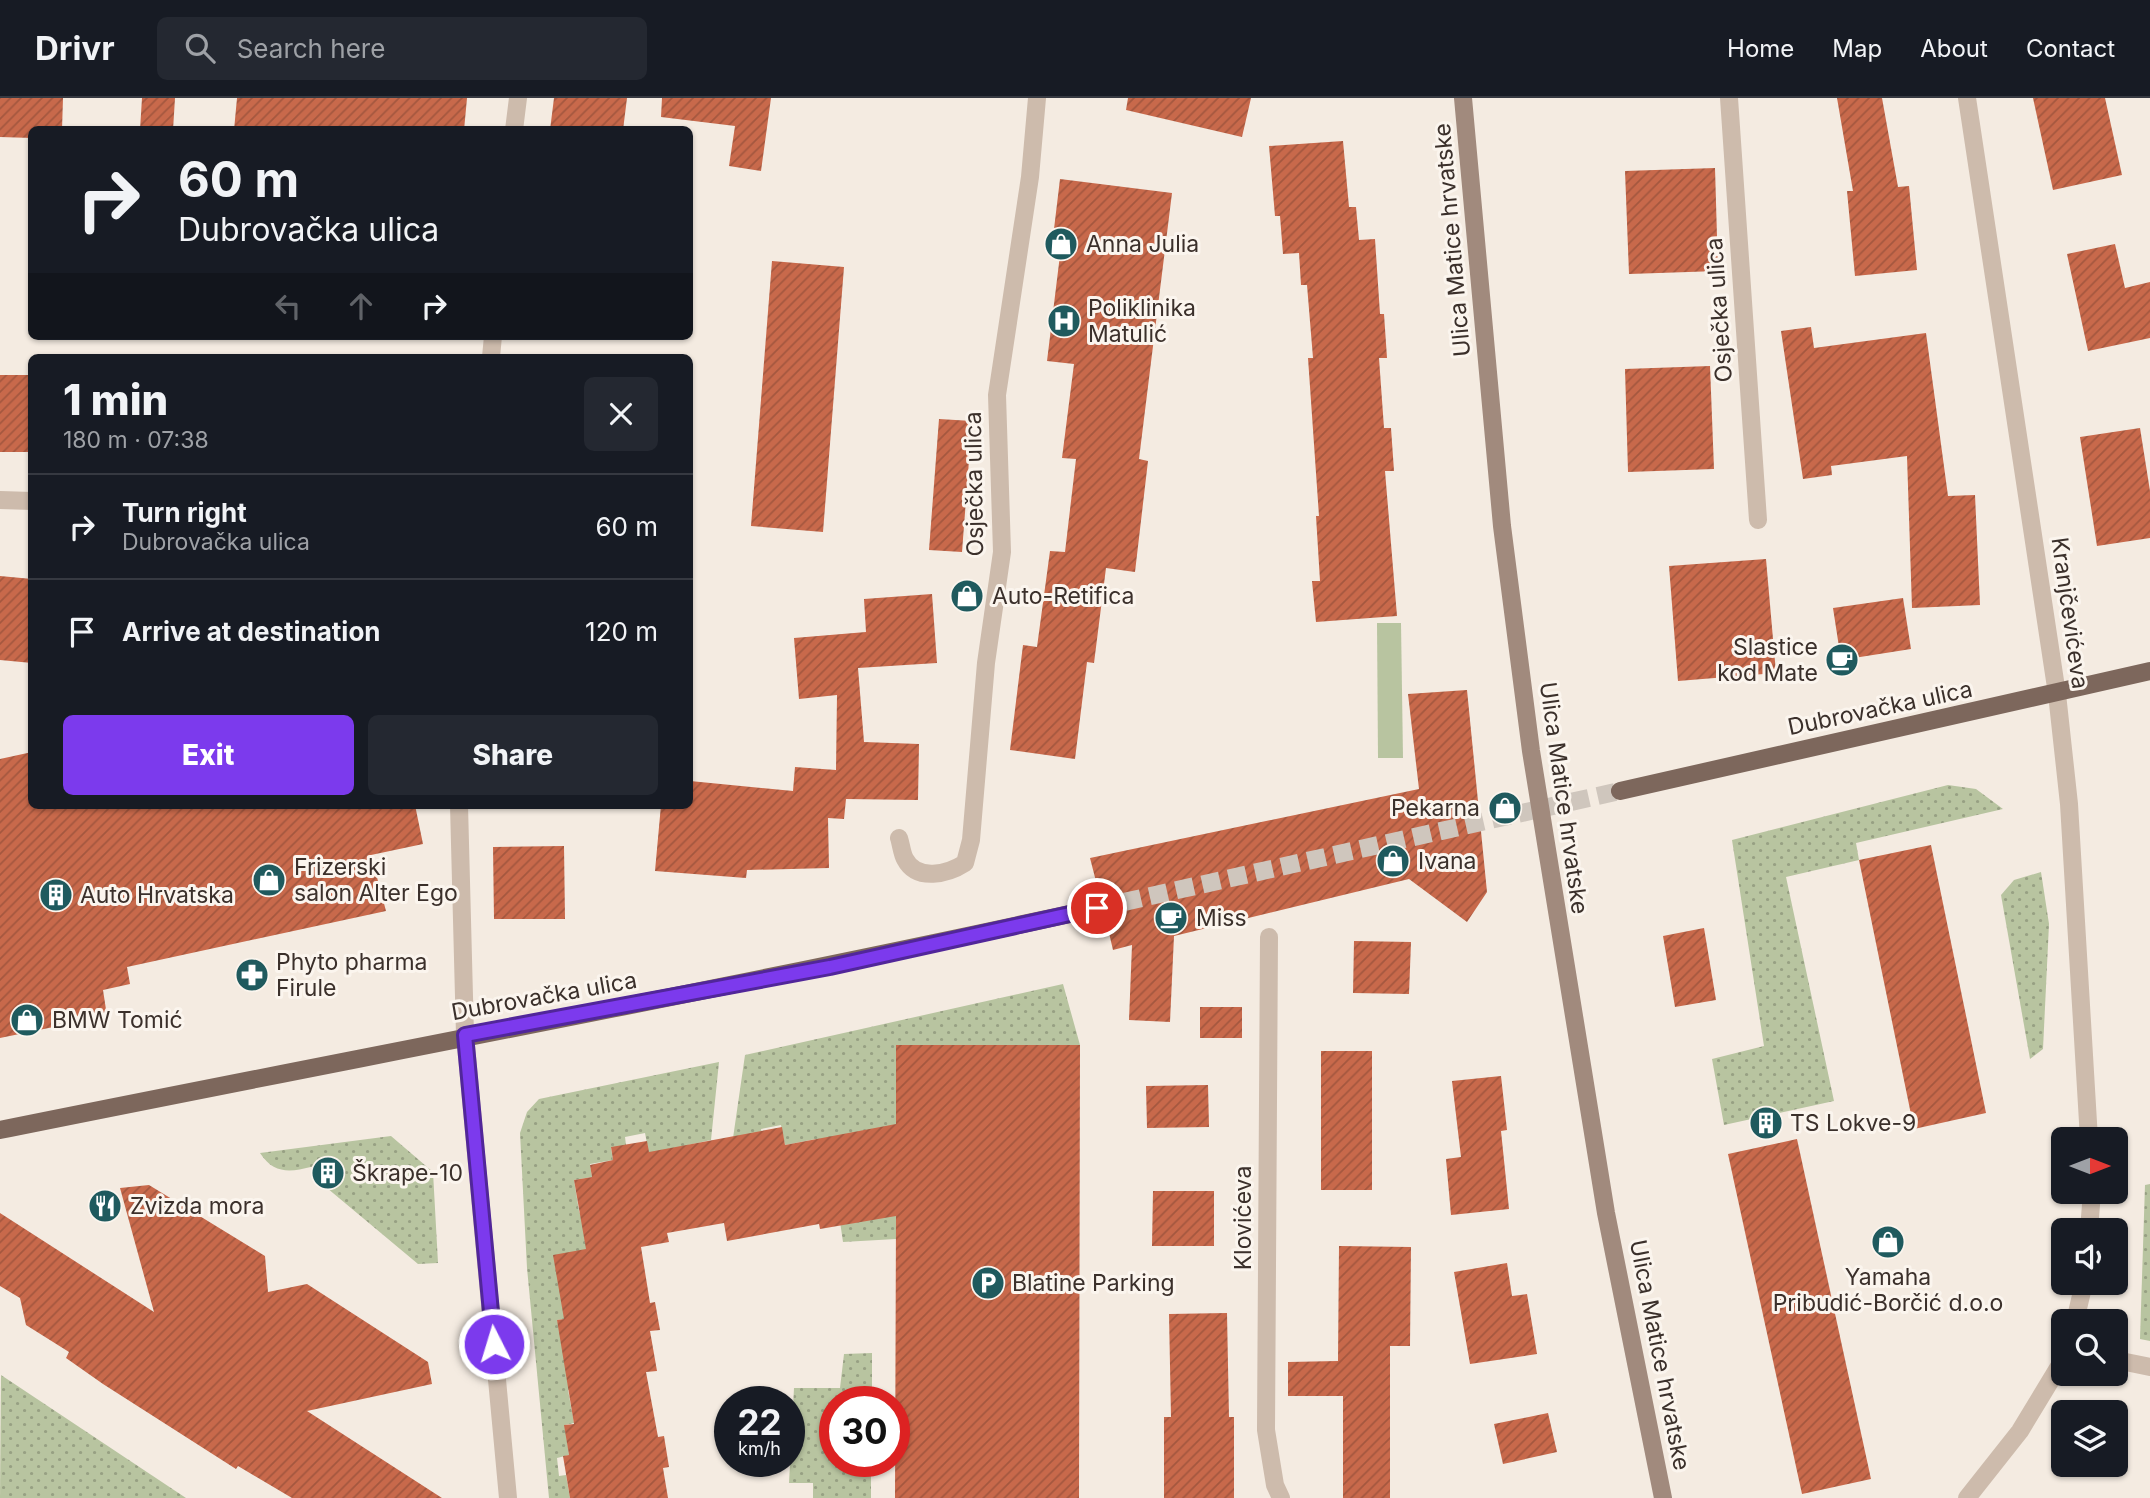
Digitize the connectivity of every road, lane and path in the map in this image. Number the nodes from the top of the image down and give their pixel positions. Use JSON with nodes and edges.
{"nodes":[{"id":1,"x":518,"y":98,"type":"edge"},
{"id":2,"x":1037,"y":98,"type":"edge"},
{"id":3,"x":1463,"y":98,"type":"edge"},
{"id":4,"x":1729,"y":98,"type":"edge"},
{"id":5,"x":1967,"y":98,"type":"edge"},
{"id":6,"x":514,"y":126,"type":"edge"},
{"id":7,"x":0,"y":500,"type":"edge"},
{"id":8,"x":28,"y":501,"type":"edge"},
{"id":9,"x":1758,"y":520,"type":"dead end"},
{"id":10,"x":2150,"y":671,"type":"edge"},
{"id":11,"x":2057,"y":694,"type":"junction"},
{"id":12,"x":1620,"y":791,"type":"tunnel mouth"},
{"id":13,"x":458,"y":809,"type":"edge"},
{"id":14,"x":899,"y":838,"type":"dead end"},
{"id":15,"x":1097,"y":908,"type":"tunnel mouth"},
{"id":16,"x":1269,"y":936,"type":"dead end"},
{"id":17,"x":465,"y":1035,"type":"junction"},
{"id":18,"x":2089,"y":1127,"type":"edge"},
{"id":19,"x":0,"y":1130,"type":"edge"},
{"id":20,"x":2128,"y":1362,"type":"edge"},
{"id":21,"x":2150,"y":1367,"type":"edge"},
{"id":22,"x":2051,"y":1380,"type":"edge"},
{"id":23,"x":508,"y":1498,"type":"edge"},
{"id":24,"x":1281,"y":1498,"type":"edge"},
{"id":25,"x":1663,"y":1498,"type":"edge"},
{"id":26,"x":1967,"y":1498,"type":"edge"}],
"edges":[{"from":1,"to":6,"type":"street"},
{"from":2,"to":14,"type":"street","name":"Osječka ulica"},
{"from":3,"to":25,"type":"street","name":"Ulica Matice hrvatske"},
{"from":4,"to":9,"type":"street","name":"Osječka ulica"},
{"from":5,"to":11,"type":"street","name":"Kranjčevićeva"},
{"from":7,"to":8,"type":"street"},
{"from":10,"to":11,"type":"main road","name":"Dubrovačka ulica"},
{"from":11,"to":12,"type":"main road","name":"Dubrovačka ulica"},
{"from":11,"to":18,"type":"street","name":"Kranjčevićeva"},
{"from":13,"to":17,"type":"street"},
{"from":15,"to":17,"type":"main road","name":"Dubrovačka ulica"},
{"from":16,"to":24,"type":"street","name":"Klovićeva"},
{"from":17,"to":19,"type":"main road","name":"Dubrovačka ulica"},
{"from":17,"to":23,"type":"street"},
{"from":20,"to":21,"type":"street"},
{"from":22,"to":26,"type":"street"}]}
